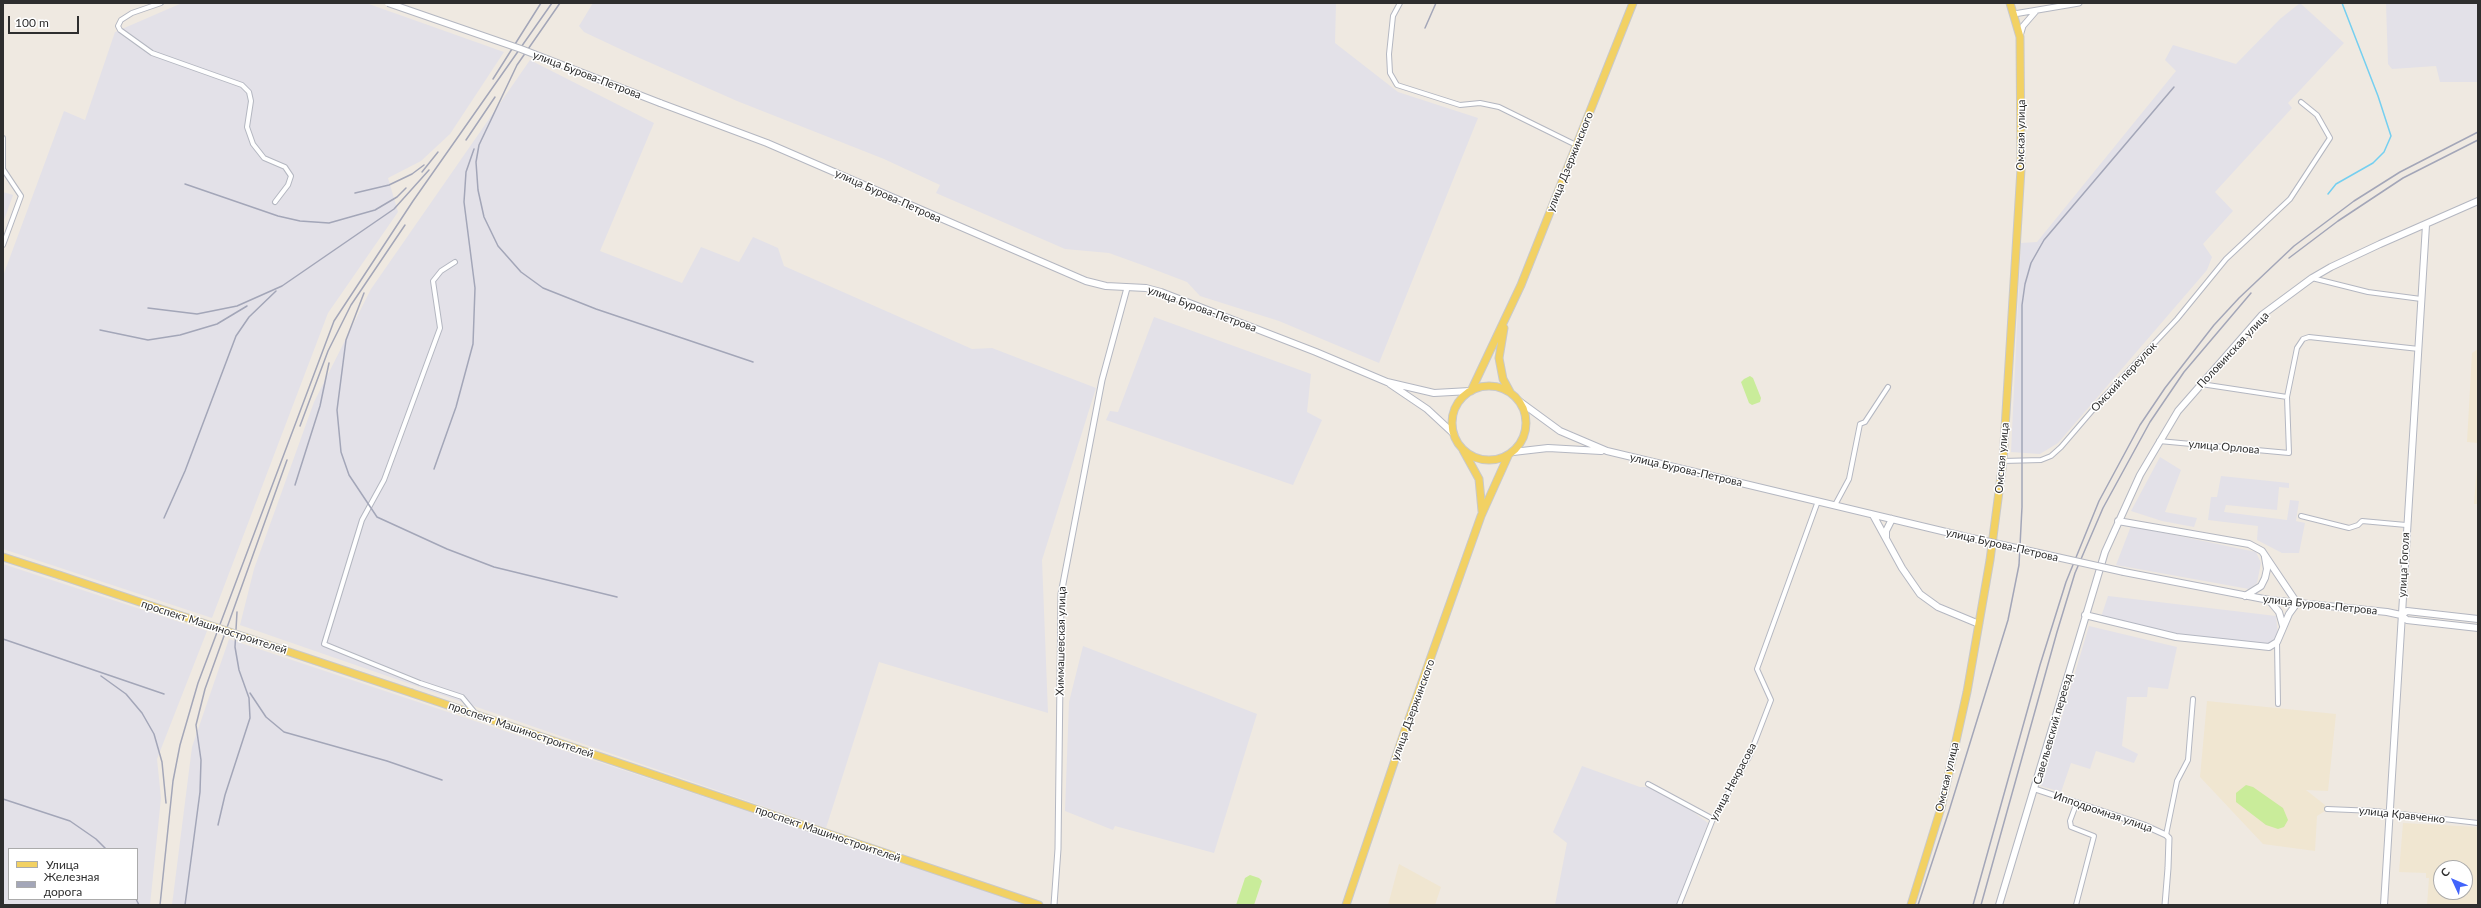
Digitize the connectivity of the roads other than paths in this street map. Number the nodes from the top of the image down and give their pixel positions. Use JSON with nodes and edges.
{"nodes":[{"id":1,"x":161,"y":3,"type":"edge"},
{"id":2,"x":388,"y":3,"type":"edge"},
{"id":3,"x":1400,"y":3,"type":"edge"},
{"id":4,"x":1633,"y":3,"type":"edge"},
{"id":5,"x":2010,"y":3,"type":"edge"},
{"id":6,"x":2079,"y":3,"type":"edge"},
{"id":7,"x":2036,"y":11,"type":"junction"},
{"id":8,"x":2014,"y":14,"type":"junction"},
{"id":9,"x":2020,"y":37,"type":"junction"},
{"id":10,"x":2301,"y":102,"type":"dead end"},
{"id":11,"x":3,"y":138,"type":"edge"},
{"id":12,"x":1576,"y":145,"type":"junction"},
{"id":13,"x":2478,"y":201,"type":"edge"},
{"id":14,"x":274,"y":202,"type":"dead end"},
{"id":15,"x":2426,"y":225,"type":"junction"},
{"id":16,"x":3,"y":245,"type":"edge"},
{"id":17,"x":455,"y":262,"type":"dead end"},
{"id":18,"x":2312,"y":278,"type":"junction"},
{"id":19,"x":1127,"y":288,"type":"junction"},
{"id":20,"x":2421,"y":299,"type":"junction"},
{"id":21,"x":1505,"y":320,"type":"junction"},
{"id":22,"x":2418,"y":349,"type":"junction"},
{"id":23,"x":1387,"y":382,"type":"junction"},
{"id":24,"x":2201,"y":384,"type":"junction"},
{"id":25,"x":1888,"y":387,"type":"dead end"},
{"id":26,"x":1470,"y":391,"type":"junction"},
{"id":27,"x":1510,"y":392,"type":"junction"},
{"id":28,"x":2287,"y":397,"type":"junction"},
{"id":29,"x":1519,"y":401,"type":"junction"},
{"id":30,"x":1454,"y":434,"type":"junction"},
{"id":31,"x":2159,"y":441,"type":"junction"},
{"id":32,"x":1460,"y":445,"type":"junction"},
{"id":33,"x":1607,"y":451,"type":"junction"},
{"id":34,"x":1511,"y":454,"type":"junction"},
{"id":35,"x":2003,"y":461,"type":"junction"},
{"id":36,"x":1818,"y":501,"type":"junction"},
{"id":37,"x":1835,"y":505,"type":"junction"},
{"id":38,"x":1873,"y":515,"type":"junction"},
{"id":39,"x":1481,"y":516,"type":"junction"},
{"id":40,"x":2301,"y":516,"type":"dead end"},
{"id":41,"x":1892,"y":519,"type":"junction"},
{"id":42,"x":2118,"y":521,"type":"junction"},
{"id":43,"x":2406,"y":525,"type":"junction"},
{"id":44,"x":1886,"y":537,"type":"junction"},
{"id":45,"x":2104,"y":552,"type":"joint"},
{"id":46,"x":2265,"y":556,"type":"junction"},
{"id":47,"x":3,"y":557,"type":"edge"},
{"id":48,"x":2245,"y":596,"type":"junction"},
{"id":49,"x":2269,"y":600,"type":"junction"},
{"id":50,"x":2297,"y":603,"type":"junction"},
{"id":51,"x":2085,"y":615,"type":"junction"},
{"id":52,"x":2401,"y":615,"type":"junction"},
{"id":53,"x":2478,"y":619,"type":"edge"},
{"id":54,"x":1979,"y":624,"type":"junction"},
{"id":55,"x":2283,"y":626,"type":"junction"},
{"id":56,"x":2478,"y":628,"type":"edge"},
{"id":57,"x":2277,"y":642,"type":"junction"},
{"id":58,"x":2193,"y":700,"type":"dead end"},
{"id":59,"x":2278,"y":704,"type":"dead end"},
{"id":60,"x":476,"y":714,"type":"junction"},
{"id":61,"x":1648,"y":784,"type":"dead end"},
{"id":62,"x":2035,"y":789,"type":"junction"},
{"id":63,"x":2077,"y":802,"type":"junction"},
{"id":64,"x":2327,"y":809,"type":"dead end"},
{"id":65,"x":2388,"y":814,"type":"junction"},
{"id":66,"x":1713,"y":819,"type":"junction"},
{"id":67,"x":2478,"y":823,"type":"edge"},
{"id":68,"x":2168,"y":837,"type":"junction"},
{"id":69,"x":1039,"y":905,"type":"edge"},
{"id":70,"x":1054,"y":905,"type":"edge"},
{"id":71,"x":1346,"y":905,"type":"edge"},
{"id":72,"x":1679,"y":905,"type":"edge"},
{"id":73,"x":1911,"y":905,"type":"edge"},
{"id":74,"x":1999,"y":905,"type":"edge"},
{"id":75,"x":2076,"y":905,"type":"edge"},
{"id":76,"x":2165,"y":905,"type":"edge"},
{"id":77,"x":2384,"y":905,"type":"edge"}],
"edges":[{"from":1,"to":14,"type":"street"},
{"from":2,"to":19,"type":"main road","name":"улица Бурова-Петрова","bridge":true},
{"from":3,"to":12,"type":"street"},
{"from":4,"to":12,"type":"main road","name":"улица Дзержинского"},
{"from":5,"to":8,"type":"main road","name":"Омская улица"},
{"from":6,"to":7,"type":"street"},
{"from":7,"to":8,"type":"street"},
{"from":7,"to":9,"type":"street"},
{"from":8,"to":9,"type":"main road","name":"Омская улица"},
{"from":9,"to":35,"type":"main road","name":"Омская улица"},
{"from":10,"to":35,"type":"street","name":"Омский переулок"},
{"from":11,"to":16,"type":"street"},
{"from":12,"to":21,"type":"main road","name":"улица Дзержинского"},
{"from":13,"to":15,"type":"main road","name":"Половинская улица"},
{"from":15,"to":18,"type":"main road","name":"Половинская улица"},
{"from":15,"to":20,"type":"main road","name":"улица Гоголя"},
{"from":17,"to":60,"type":"street"},
{"from":18,"to":20,"type":"street"},
{"from":18,"to":24,"type":"main road","name":"Половинская улица"},
{"from":19,"to":23,"type":"main road","name":"улица Бурова-Петрова"},
{"from":19,"to":70,"type":"street","name":"Химмашевская улица"},
{"from":20,"to":22,"type":"main road","name":"улица Гоголя"},
{"from":21,"to":26,"type":"main road","name":"улица Дзержинского"},
{"from":21,"to":27,"type":"main road","name":"улица Дзержинского"},
{"from":22,"to":28,"type":"street"},
{"from":22,"to":43,"type":"main road","name":"улица Гоголя"},
{"from":23,"to":26,"type":"main road","name":"улица Бурова-Петрова"},
{"from":23,"to":30,"type":"main road","name":"улица Бурова-Петрова"},
{"from":24,"to":28,"type":"street"},
{"from":24,"to":31,"type":"main road","name":"Половинская улица"},
{"from":25,"to":37,"type":"street"},
{"from":26,"to":27,"type":"main road"},
{"from":26,"to":30,"type":"main road"},
{"from":27,"to":29,"type":"main road"},
{"from":28,"to":31,"type":"street","name":"улица Орлова"},
{"from":29,"to":33,"type":"main road","name":"улица Бурова-Петрова"},
{"from":29,"to":34,"type":"main road"},
{"from":30,"to":32,"type":"main road"},
{"from":31,"to":42,"type":"main road","name":"Половинская улица"},
{"from":32,"to":34,"type":"main road"},
{"from":32,"to":39,"type":"main road","name":"улица Дзержинского"},
{"from":33,"to":34,"type":"main road","name":"улица Бурова-Петрова"},
{"from":33,"to":36,"type":"main road","name":"улица Бурова-Петрова"},
{"from":34,"to":39,"type":"main road","name":"улица Дзержинского"},
{"from":35,"to":54,"type":"main road","name":"Омская улица"},
{"from":36,"to":37,"type":"main road","name":"улица Бурова-Петрова"},
{"from":36,"to":66,"type":"street","name":"улица Некрасова"},
{"from":37,"to":38,"type":"main road","name":"улица Бурова-Петрова"},
{"from":38,"to":41,"type":"main road","name":"улица Бурова-Петрова"},
{"from":38,"to":44,"type":"main road"},
{"from":39,"to":71,"type":"main road","name":"улица Дзержинского"},
{"from":40,"to":43,"type":"street"},
{"from":41,"to":44,"type":"main road"},
{"from":41,"to":48,"type":"main road","name":"улица Бурова-Петрова","bridge":true},
{"from":42,"to":45,"type":"main road","name":"Половинская улица"},
{"from":42,"to":46,"type":"main road"},
{"from":43,"to":52,"type":"main road","name":"улица Гоголя"},
{"from":44,"to":54,"type":"main road"},
{"from":45,"to":51,"type":"main road","name":"Савельевский переезд"},
{"from":46,"to":48,"type":"main road"},
{"from":46,"to":50,"type":"main road"},
{"from":47,"to":60,"type":"main road","name":"проспект Машиностроителей","bridge":true},
{"from":48,"to":49,"type":"main road","name":"улица Бурова-Петрова"},
{"from":49,"to":50,"type":"main road","name":"улица Бурова-Петрова"},
{"from":49,"to":55,"type":"main road"},
{"from":50,"to":52,"type":"main road","name":"улица Бурова-Петрова"},
{"from":50,"to":55,"type":"main road"},
{"from":51,"to":57,"type":"main road"},
{"from":51,"to":62,"type":"main road","name":"Савельевский переезд"},
{"from":52,"to":53,"type":"main road","name":"улица Бурова-Петрова"},
{"from":52,"to":56,"type":"main road","name":"улица Бурова-Петрова"},
{"from":52,"to":65,"type":"main road","name":"улица Гоголя"},
{"from":54,"to":73,"type":"main road","name":"Омская улица"},
{"from":55,"to":57,"type":"main road"},
{"from":57,"to":59,"type":"street"},
{"from":58,"to":68,"type":"street"},
{"from":60,"to":69,"type":"main road","name":"проспект Машиностроителей"},
{"from":61,"to":66,"type":"street"},
{"from":62,"to":63,"type":"street","name":"Ипподромная улица"},
{"from":62,"to":74,"type":"main road","name":"Савельевский переезд"},
{"from":63,"to":68,"type":"street","name":"Ипподромная улица"},
{"from":63,"to":75,"type":"street"},
{"from":64,"to":65,"type":"street","name":"улица Кравченко"},
{"from":65,"to":67,"type":"street","name":"улица Кравченко"},
{"from":65,"to":77,"type":"main road","name":"улица Гоголя"},
{"from":66,"to":72,"type":"street","name":"улица Некрасова"},
{"from":68,"to":76,"type":"street"}]}
